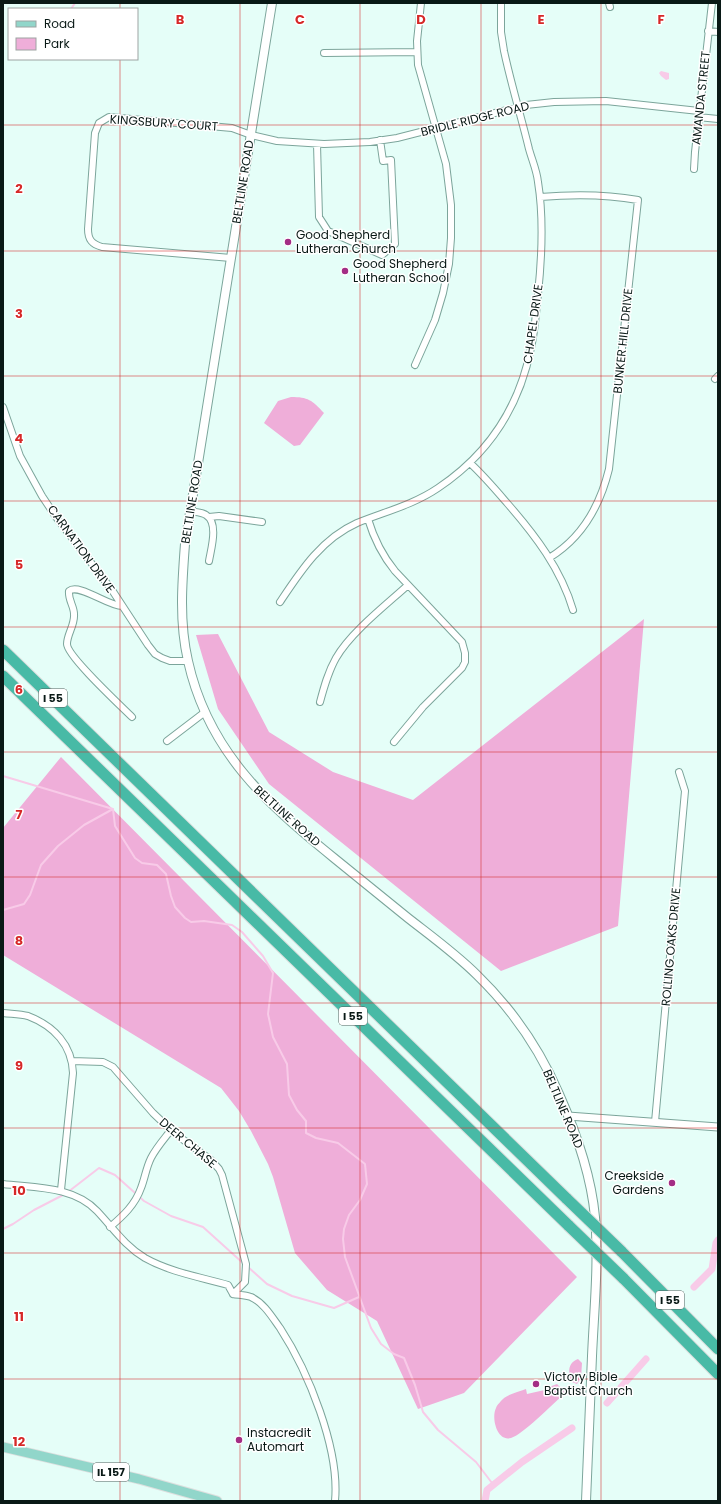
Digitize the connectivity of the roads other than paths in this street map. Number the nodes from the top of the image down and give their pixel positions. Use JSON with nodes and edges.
{"nodes":[{"id":1,"x":272,"y":3,"type":"edge"},
{"id":2,"x":421,"y":3,"type":"edge"},
{"id":3,"x":501,"y":3,"type":"edge"},
{"id":4,"x":712,"y":3,"type":"edge"},
{"id":5,"x":708,"y":31,"type":"junction"},
{"id":6,"x":718,"y":32,"type":"edge"},
{"id":7,"x":417,"y":52,"type":"junction"},
{"id":8,"x":324,"y":53,"type":"dead end"},
{"id":9,"x":519,"y":107,"type":"junction"},
{"id":10,"x":699,"y":114,"type":"junction"},
{"id":11,"x":718,"y":119,"type":"edge"},
{"id":12,"x":436,"y":128,"type":"junction"},
{"id":13,"x":251,"y":135,"type":"junction"},
{"id":14,"x":380,"y":140,"type":"junction"},
{"id":15,"x":317,"y":144,"type":"junction"},
{"id":16,"x":694,"y":169,"type":"dead end"},
{"id":17,"x":540,"y":197,"type":"junction"},
{"id":18,"x":231,"y":258,"type":"junction"},
{"id":19,"x":415,"y":364,"type":"dead end"},
{"id":20,"x":3,"y":407,"type":"edge"},
{"id":21,"x":470,"y":463,"type":"junction"},
{"id":22,"x":190,"y":511,"type":"junction"},
{"id":23,"x":209,"y":517,"type":"junction"},
{"id":24,"x":368,"y":519,"type":"junction"},
{"id":25,"x":262,"y":522,"type":"dead end"},
{"id":26,"x":549,"y":558,"type":"junction"},
{"id":27,"x":209,"y":561,"type":"dead end"},
{"id":28,"x":408,"y":585,"type":"junction"},
{"id":29,"x":280,"y":602,"type":"dead end"},
{"id":30,"x":122,"y":606,"type":"junction"},
{"id":31,"x":573,"y":610,"type":"dead end"},
{"id":32,"x":3,"y":650,"type":"edge"},
{"id":33,"x":188,"y":661,"type":"junction"},
{"id":34,"x":3,"y":676,"type":"edge"},
{"id":35,"x":320,"y":702,"type":"dead end"},
{"id":36,"x":205,"y":712,"type":"junction"},
{"id":37,"x":132,"y":717,"type":"dead end"},
{"id":38,"x":167,"y":741,"type":"dead end"},
{"id":39,"x":394,"y":742,"type":"dead end"},
{"id":40,"x":679,"y":772,"type":"dead end"},
{"id":41,"x":3,"y":1013,"type":"edge"},
{"id":42,"x":72,"y":1061,"type":"junction"},
{"id":43,"x":568,"y":1116,"type":"junction"},
{"id":44,"x":655,"y":1122,"type":"junction"},
{"id":45,"x":718,"y":1127,"type":"edge"},
{"id":46,"x":171,"y":1130,"type":"junction"},
{"id":47,"x":3,"y":1184,"type":"edge"},
{"id":48,"x":60,"y":1190,"type":"junction"},
{"id":49,"x":110,"y":1226,"type":"junction"},
{"id":50,"x":233,"y":1294,"type":"junction"},
{"id":51,"x":718,"y":1348,"type":"edge"},
{"id":52,"x":718,"y":1374,"type":"edge"},
{"id":53,"x":3,"y":1447,"type":"edge"},
{"id":54,"x":217,"y":1501,"type":"edge"},
{"id":55,"x":335,"y":1501,"type":"edge"},
{"id":56,"x":586,"y":1501,"type":"edge"}],
"edges":[{"from":1,"to":13,"type":"main road","name":"BELTLINE ROAD"},
{"from":2,"to":7,"type":"street"},
{"from":3,"to":9,"type":"street","name":"CHAPEL DRIVE"},
{"from":4,"to":5,"type":"street","name":"AMANDA STREET"},
{"from":5,"to":6,"type":"street"},
{"from":5,"to":10,"type":"street","name":"AMANDA STREET"},
{"from":7,"to":8,"type":"street"},
{"from":7,"to":12,"type":"street"},
{"from":9,"to":10,"type":"street","name":"BRIDLE RIDGE ROAD"},
{"from":9,"to":12,"type":"street","name":"BRIDLE RIDGE ROAD"},
{"from":9,"to":17,"type":"street","name":"CHAPEL DRIVE"},
{"from":10,"to":11,"type":"street","name":"BRIDLE RIDGE ROAD"},
{"from":10,"to":16,"type":"street","name":"AMANDA STREET"},
{"from":12,"to":14,"type":"street","name":"BRIDLE RIDGE ROAD"},
{"from":12,"to":19,"type":"street"},
{"from":13,"to":15,"type":"street","name":"BRIDLE RIDGE ROAD"},
{"from":13,"to":18,"type":"main road","name":"BELTLINE ROAD"},
{"from":13,"to":18,"type":"street","name":"KINGSBURY COURT"},
{"from":14,"to":15,"type":"street","name":"BRIDLE RIDGE ROAD"},
{"from":14,"to":15,"type":"street"},
{"from":17,"to":21,"type":"street","name":"CHAPEL DRIVE"},
{"from":17,"to":26,"type":"street","name":"BUNKER HILL DRIVE"},
{"from":18,"to":22,"type":"main road","name":"BELTLINE ROAD"},
{"from":20,"to":30,"type":"street","name":"CARNATION DRIVE"},
{"from":21,"to":24,"type":"street","name":"CHAPEL DRIVE"},
{"from":21,"to":26,"type":"street"},
{"from":22,"to":23,"type":"street"},
{"from":22,"to":33,"type":"main road","name":"BELTLINE ROAD"},
{"from":23,"to":25,"type":"street"},
{"from":23,"to":27,"type":"street"},
{"from":24,"to":28,"type":"street"},
{"from":24,"to":29,"type":"street","name":"CHAPEL DRIVE"},
{"from":26,"to":31,"type":"street"},
{"from":28,"to":35,"type":"street"},
{"from":28,"to":39,"type":"street"},
{"from":30,"to":33,"type":"street","name":"CARNATION DRIVE"},
{"from":30,"to":37,"type":"street"},
{"from":32,"to":51,"type":"highway","number":"I 55","bridge":true},
{"from":33,"to":36,"type":"main road","name":"BELTLINE ROAD"},
{"from":34,"to":52,"type":"highway","number":"I 55","bridge":true},
{"from":36,"to":38,"type":"street"},
{"from":36,"to":43,"type":"main road","name":"BELTLINE ROAD"},
{"from":40,"to":44,"type":"street","name":"ROLLING OAKS DRIVE"},
{"from":41,"to":42,"type":"street"},
{"from":42,"to":46,"type":"street","name":"DEER CHASE"},
{"from":42,"to":48,"type":"street"},
{"from":43,"to":44,"type":"street"},
{"from":43,"to":56,"type":"main road","name":"BELTLINE ROAD"},
{"from":44,"to":45,"type":"street"},
{"from":46,"to":49,"type":"street"},
{"from":46,"to":50,"type":"street","name":"DEER CHASE"},
{"from":47,"to":48,"type":"street"},
{"from":48,"to":49,"type":"street"},
{"from":49,"to":50,"type":"street"},
{"from":50,"to":55,"type":"street"},
{"from":53,"to":54,"type":"main road","number":"IL 157"}]}
